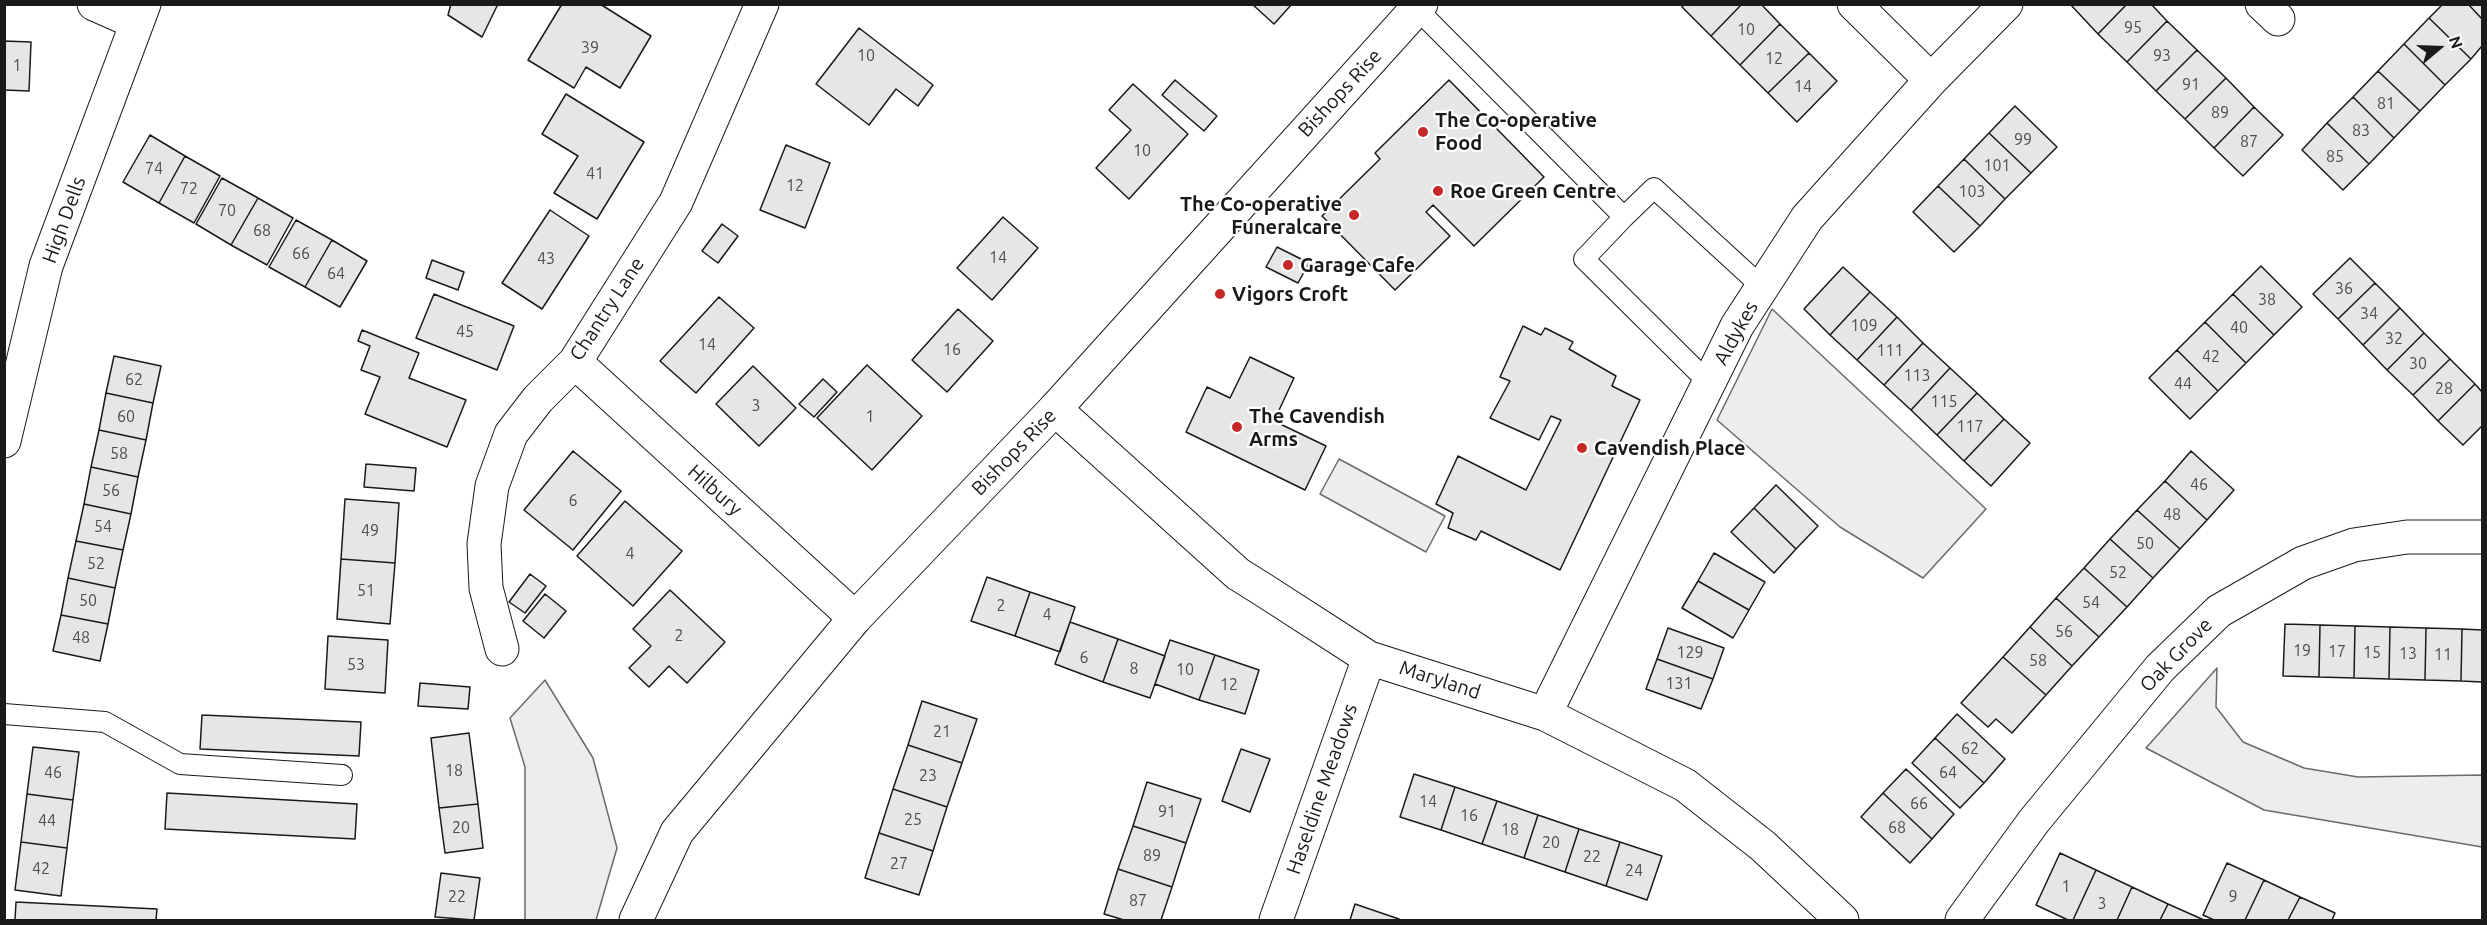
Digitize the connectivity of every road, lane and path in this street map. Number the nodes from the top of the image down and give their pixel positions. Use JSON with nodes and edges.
{"nodes":[{"id":1,"x":94,"y":4,"type":"edge"},
{"id":2,"x":762,"y":4,"type":"edge"},
{"id":3,"x":1854,"y":4,"type":"edge"},
{"id":4,"x":2006,"y":4,"type":"edge"},
{"id":5,"x":1419,"y":7,"type":"edge"},
{"id":6,"x":140,"y":14,"type":"edge"},
{"id":7,"x":1931,"y":80,"type":"junction"},
{"id":8,"x":1624,"y":217,"type":"junction"},
{"id":9,"x":1762,"y":287,"type":"junction"},
{"id":10,"x":575,"y":362,"type":"junction"},
{"id":11,"x":1709,"y":383,"type":"junction"},
{"id":12,"x":1055,"y":409,"type":"junction"},
{"id":13,"x":4,"y":441,"type":"edge"},
{"id":14,"x":2482,"y":537,"type":"edge"},
{"id":15,"x":855,"y":618,"type":"junction"},
{"id":16,"x":502,"y":649,"type":"dead end"},
{"id":17,"x":1369,"y":658,"type":"junction"},
{"id":18,"x":4,"y":714,"type":"edge"},
{"id":19,"x":1545,"y":714,"type":"junction"},
{"id":20,"x":342,"y":775,"type":"dead end"},
{"id":21,"x":636,"y":921,"type":"edge"},
{"id":22,"x":1276,"y":921,"type":"edge"},
{"id":23,"x":1842,"y":921,"type":"edge"},
{"id":24,"x":1962,"y":921,"type":"edge"}],
"edges":[{"from":1,"to":6,"type":"street"},
{"from":2,"to":10,"type":"street","name":"Chantry Lane"},
{"from":3,"to":7,"type":"street"},
{"from":4,"to":7,"type":"street","name":"Aldykes"},
{"from":5,"to":8,"type":"lane"},
{"from":5,"to":12,"type":"street","name":"Bishops Rise"},
{"from":6,"to":13,"type":"street","name":"High Dells"},
{"from":7,"to":9,"type":"street","name":"Aldykes"},
{"from":8,"to":9,"type":"lane"},
{"from":8,"to":11,"type":"lane"},
{"from":9,"to":11,"type":"street","name":"Aldykes"},
{"from":10,"to":15,"type":"street","name":"Hilbury"},
{"from":10,"to":16,"type":"street","name":"Chantry Lane"},
{"from":11,"to":19,"type":"street","name":"Aldykes"},
{"from":12,"to":15,"type":"street","name":"Bishops Rise"},
{"from":12,"to":17,"type":"street","name":"Maryland"},
{"from":14,"to":24,"type":"street","name":"Oak Grove"},
{"from":15,"to":21,"type":"street","name":"Bishops Rise"},
{"from":17,"to":19,"type":"street","name":"Maryland"},
{"from":17,"to":22,"type":"street","name":"Haseldine Meadows"},
{"from":18,"to":20,"type":"lane"},
{"from":19,"to":23,"type":"street","name":"Maryland"}]}
